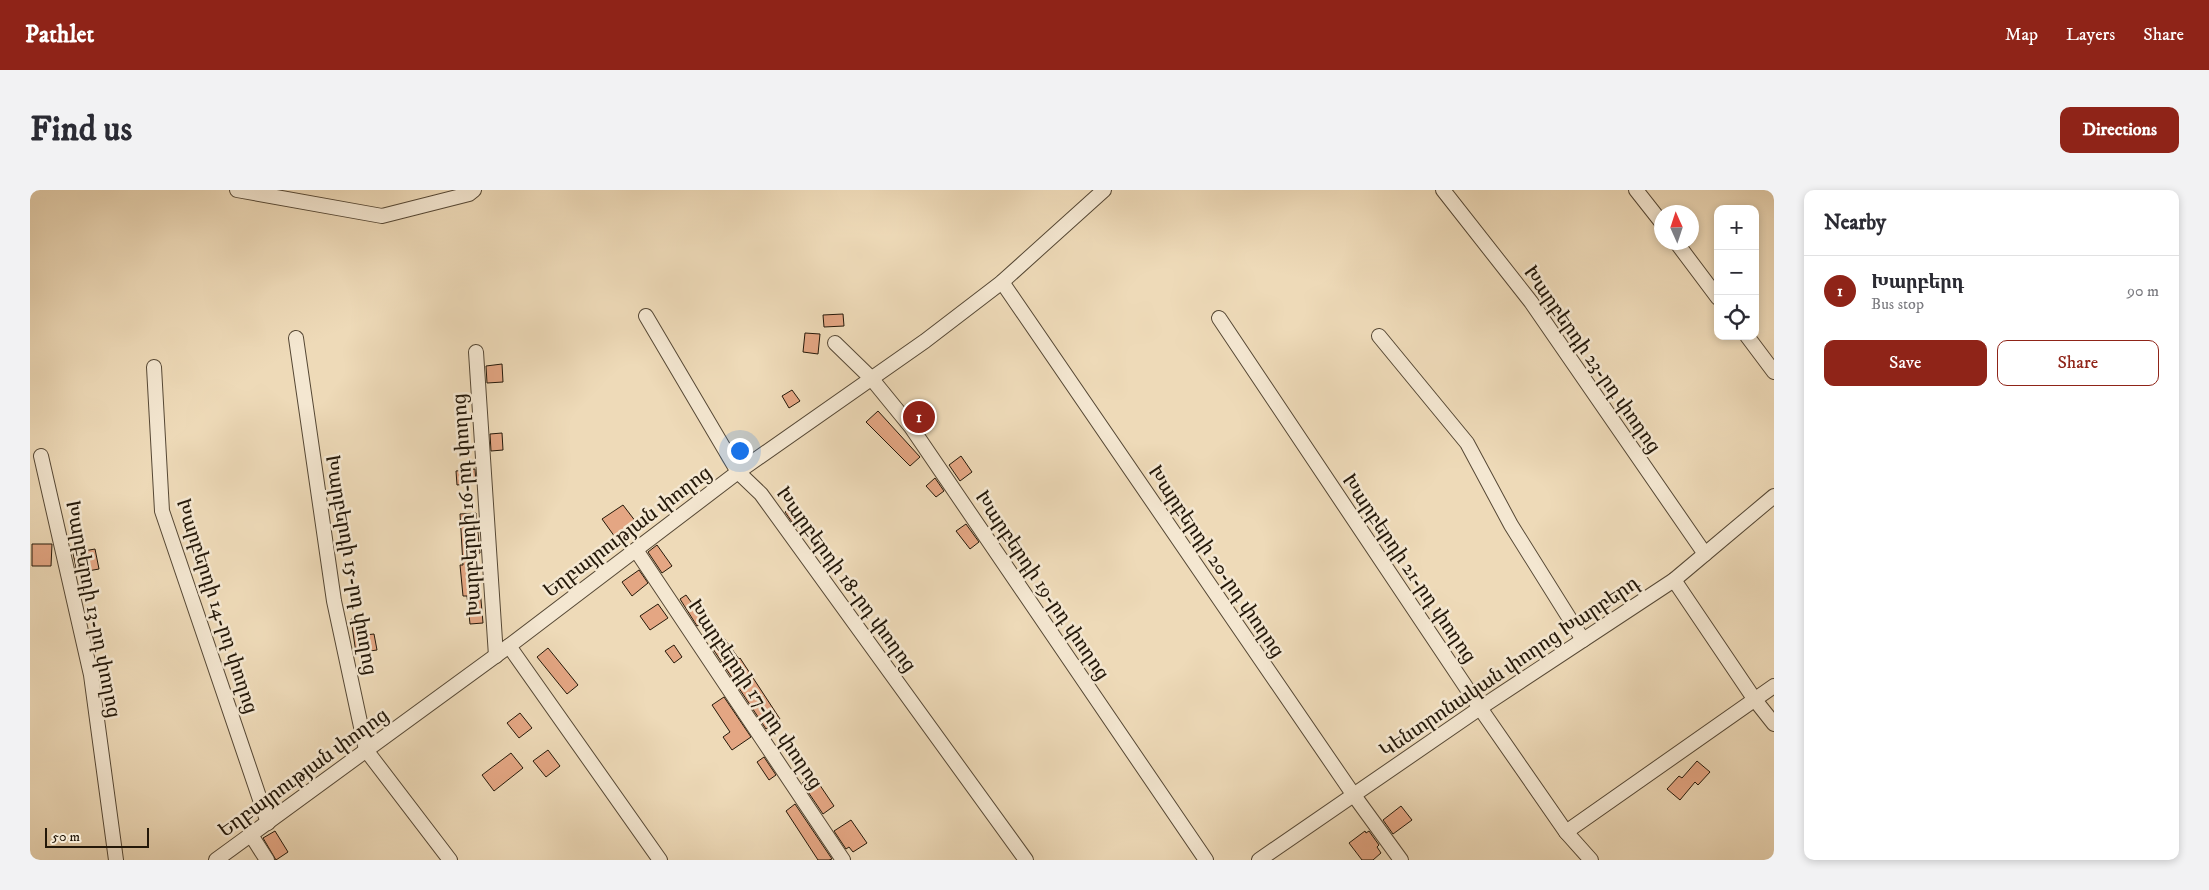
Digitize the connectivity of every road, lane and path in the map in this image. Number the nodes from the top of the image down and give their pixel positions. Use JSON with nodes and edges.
{"nodes":[{"id":1,"x":237,"y":190,"type":"edge"},
{"id":2,"x":474,"y":190,"type":"edge"},
{"id":3,"x":1104,"y":190,"type":"edge"},
{"id":4,"x":1443,"y":190,"type":"edge"},
{"id":5,"x":1636,"y":190,"type":"edge"},
{"id":6,"x":1654,"y":213,"type":"edge"},
{"id":7,"x":1682,"y":250,"type":"edge"},
{"id":8,"x":1002,"y":282,"type":"junction"},
{"id":9,"x":1716,"y":295,"type":"edge"},
{"id":10,"x":646,"y":316,"type":"dead end"},
{"id":11,"x":1219,"y":318,"type":"dead end"},
{"id":12,"x":1379,"y":336,"type":"dead end"},
{"id":13,"x":296,"y":338,"type":"dead end"},
{"id":14,"x":1750,"y":340,"type":"edge"},
{"id":15,"x":835,"y":343,"type":"dead end"},
{"id":16,"x":476,"y":352,"type":"dead end"},
{"id":17,"x":154,"y":367,"type":"dead end"},
{"id":18,"x":1774,"y":372,"type":"edge"},
{"id":19,"x":871,"y":378,"type":"junction"},
{"id":20,"x":41,"y":456,"type":"dead end"},
{"id":21,"x":738,"y":472,"type":"junction"},
{"id":22,"x":1774,"y":496,"type":"edge"},
{"id":23,"x":636,"y":550,"type":"junction"},
{"id":24,"x":1705,"y":554,"type":"junction"},
{"id":25,"x":1674,"y":580,"type":"junction"},
{"id":26,"x":1583,"y":640,"type":"junction"},
{"id":27,"x":509,"y":646,"type":"junction"},
{"id":28,"x":496,"y":656,"type":"junction"},
{"id":29,"x":1774,"y":686,"type":"edge"},
{"id":30,"x":1755,"y":700,"type":"junction"},
{"id":31,"x":1480,"y":708,"type":"junction"},
{"id":32,"x":1774,"y":724,"type":"edge"},
{"id":33,"x":366,"y":750,"type":"junction"},
{"id":34,"x":1353,"y":794,"type":"junction"},
{"id":35,"x":268,"y":823,"type":"junction"},
{"id":36,"x":1566,"y":832,"type":"junction"},
{"id":37,"x":252,"y":835,"type":"junction"},
{"id":38,"x":116,"y":860,"type":"edge"},
{"id":39,"x":216,"y":860,"type":"edge"},
{"id":40,"x":267,"y":860,"type":"edge"},
{"id":41,"x":450,"y":860,"type":"edge"},
{"id":42,"x":660,"y":860,"type":"edge"},
{"id":43,"x":843,"y":860,"type":"edge"},
{"id":44,"x":1026,"y":860,"type":"edge"},
{"id":45,"x":1206,"y":860,"type":"edge"},
{"id":46,"x":1259,"y":860,"type":"edge"},
{"id":47,"x":1402,"y":860,"type":"edge"},
{"id":48,"x":1591,"y":860,"type":"edge"}],
"edges":[{"from":1,"to":2,"type":"street"},
{"from":3,"to":8,"type":"street","name":"Եղբայրության փողոց"},
{"from":4,"to":24,"type":"street","name":"Խարբերդի 23-րդ փողոց"},
{"from":5,"to":6,"type":"street"},
{"from":7,"to":9,"type":"street"},
{"from":8,"to":19,"type":"street","name":"Եղբայրության փողոց"},
{"from":8,"to":34,"type":"street","name":"Խարբերդի 20-րդ փողոց"},
{"from":10,"to":21,"type":"street","name":"Խարբերդի 18-րդ փողոց"},
{"from":11,"to":31,"type":"street","name":"Խարբերդի 21-րդ փողոց"},
{"from":12,"to":26,"type":"street"},
{"from":13,"to":33,"type":"street","name":"Խարբերդի 15-րդ փողոց"},
{"from":14,"to":18,"type":"street"},
{"from":15,"to":19,"type":"street","name":"Խարբերդի 19-րդ փողոց"},
{"from":16,"to":28,"type":"street","name":"Խարբերդի 16-րդ փողոց"},
{"from":17,"to":35,"type":"street","name":"Խարբերդի 14-րդ փողոց"},
{"from":19,"to":21,"type":"street","name":"Եղբայրության փողոց"},
{"from":19,"to":45,"type":"street","name":"Խարբերդի 19-րդ փողոց"},
{"from":20,"to":38,"type":"street","name":"Խարբերդի 13-րդ փողոց"},
{"from":21,"to":23,"type":"street","name":"Եղբայրության փողոց"},
{"from":21,"to":44,"type":"street","name":"Խարբերդի 18-րդ փողոց"},
{"from":22,"to":24,"type":"street","name":"Կենտրոնական փողոց Խարբերդ"},
{"from":23,"to":27,"type":"street","name":"Եղբայրության փողոց"},
{"from":23,"to":43,"type":"street","name":"Խարբերդի 17-րդ փողոց"},
{"from":24,"to":25,"type":"street","name":"Կենտրոնական փողոց Խարբերդ"},
{"from":25,"to":26,"type":"street","name":"Կենտրոնական փողոց Խարբերդ"},
{"from":25,"to":30,"type":"street"},
{"from":26,"to":31,"type":"street","name":"Կենտրոնական փողոց Խարբերդ"},
{"from":27,"to":28,"type":"street","name":"Եղբայրության փողոց"},
{"from":27,"to":42,"type":"street"},
{"from":28,"to":33,"type":"street","name":"Եղբայրության փողոց"},
{"from":29,"to":30,"type":"street"},
{"from":30,"to":32,"type":"street"},
{"from":30,"to":36,"type":"street"},
{"from":31,"to":34,"type":"street","name":"Կենտրոնական փողոց Խարբերդ"},
{"from":31,"to":36,"type":"street","name":"Խարբերդի 21-րդ փողոց"},
{"from":33,"to":35,"type":"street","name":"Եղբայրության փողոց"},
{"from":33,"to":41,"type":"street","name":"Խարբերդի 15-րդ փողոց"},
{"from":34,"to":46,"type":"street","name":"Կենտրոնական փողոց Խարբերդ"},
{"from":34,"to":47,"type":"street","name":"Խարբերդի 20-րդ փողոց"},
{"from":35,"to":37,"type":"street","name":"Եղբայրության փողոց"},
{"from":36,"to":48,"type":"street","name":"Խարբերդի 21-րդ փողոց"},
{"from":37,"to":39,"type":"street","name":"Եղբայրության փողոց"},
{"from":37,"to":40,"type":"street"}]}
